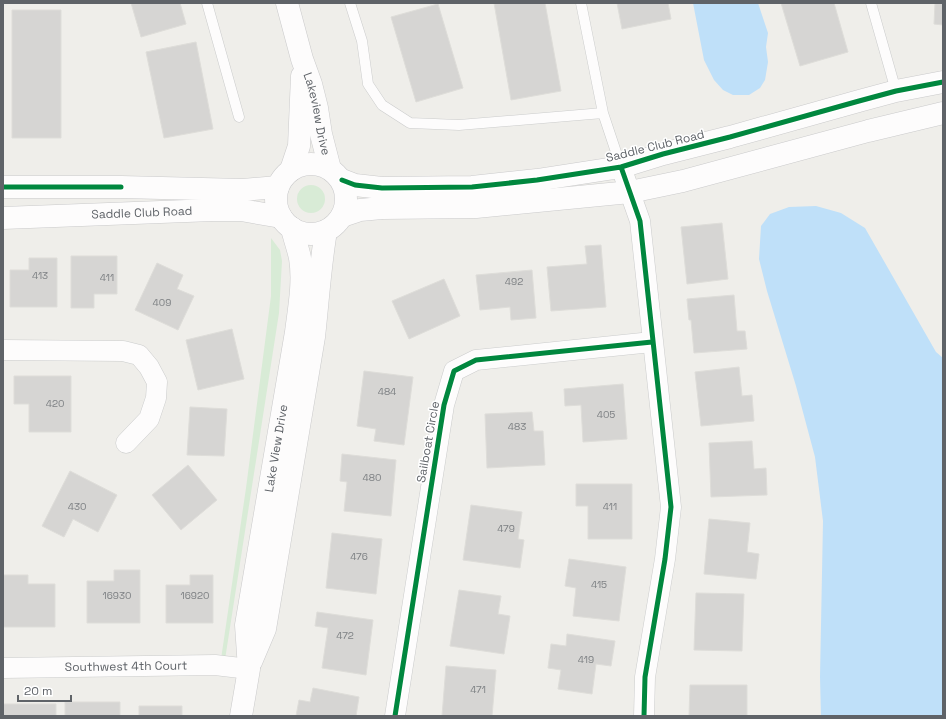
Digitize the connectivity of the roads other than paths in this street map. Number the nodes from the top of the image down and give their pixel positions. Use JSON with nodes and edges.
{"nodes":[{"id":1,"x":207,"y":3,"type":"edge"},
{"id":2,"x":288,"y":3,"type":"edge"},
{"id":3,"x":350,"y":3,"type":"edge"},
{"id":4,"x":582,"y":3,"type":"edge"},
{"id":5,"x":871,"y":3,"type":"edge"},
{"id":6,"x":302,"y":59,"type":"junction"},
{"id":7,"x":943,"y":82,"type":"edge"},
{"id":8,"x":896,"y":92,"type":"junction"},
{"id":9,"x":603,"y":113,"type":"junction"},
{"id":10,"x":943,"y":113,"type":"edge"},
{"id":11,"x":239,"y":117,"type":"dead end"},
{"id":12,"x":621,"y":167,"type":"junction"},
{"id":13,"x":336,"y":175,"type":"junction"},
{"id":14,"x":285,"y":178,"type":"junction"},
{"id":15,"x":3,"y":188,"type":"edge"},
{"id":16,"x":630,"y":192,"type":"junction"},
{"id":17,"x":342,"y":216,"type":"junction"},
{"id":18,"x":3,"y":218,"type":"edge"},
{"id":19,"x":286,"y":222,"type":"junction"},
{"id":20,"x":326,"y":230,"type":"junction"},
{"id":21,"x":652,"y":342,"type":"junction"},
{"id":22,"x":3,"y":350,"type":"edge"},
{"id":23,"x":126,"y":443,"type":"dead end"},
{"id":24,"x":3,"y":668,"type":"edge"},
{"id":25,"x":249,"y":669,"type":"junction"},
{"id":26,"x":241,"y":716,"type":"edge"},
{"id":27,"x":395,"y":716,"type":"edge"},
{"id":28,"x":644,"y":716,"type":"edge"}],
"edges":[{"from":1,"to":11,"type":"lane"},
{"from":2,"to":6,"type":"street","name":"Lakeview Drive"},
{"from":3,"to":9,"type":"lane"},
{"from":4,"to":9,"type":"lane"},
{"from":5,"to":8,"type":"lane"},
{"from":6,"to":13,"type":"street","name":"Lakeview Drive"},
{"from":6,"to":14,"type":"street","name":"Lakeview Drive"},
{"from":7,"to":8,"type":"street","name":"Saddle Club Road"},
{"from":8,"to":12,"type":"street","name":"Saddle Club Road"},
{"from":9,"to":12,"type":"lane"},
{"from":10,"to":16,"type":"street"},
{"from":12,"to":13,"type":"street","name":"Saddle Club Road"},
{"from":12,"to":16,"type":"street"},
{"from":13,"to":14,"type":"street"},
{"from":13,"to":17,"type":"street"},
{"from":14,"to":15,"type":"street","name":"Saddle Club Road"},
{"from":14,"to":19,"type":"street"},
{"from":16,"to":17,"type":"street"},
{"from":16,"to":21,"type":"street"},
{"from":17,"to":20,"type":"street"},
{"from":18,"to":19,"type":"street","name":"Saddle Club Road"},
{"from":19,"to":20,"type":"street"},
{"from":19,"to":25,"type":"street","name":"Lake View Drive"},
{"from":20,"to":25,"type":"street","name":"Lake View Drive"},
{"from":21,"to":27,"type":"street","name":"Sailboat Circle"},
{"from":21,"to":28,"type":"street"},
{"from":22,"to":23,"type":"street"},
{"from":24,"to":25,"type":"street","name":"Southwest 4th Court"},
{"from":25,"to":26,"type":"street","name":"Lake View Drive"}]}
